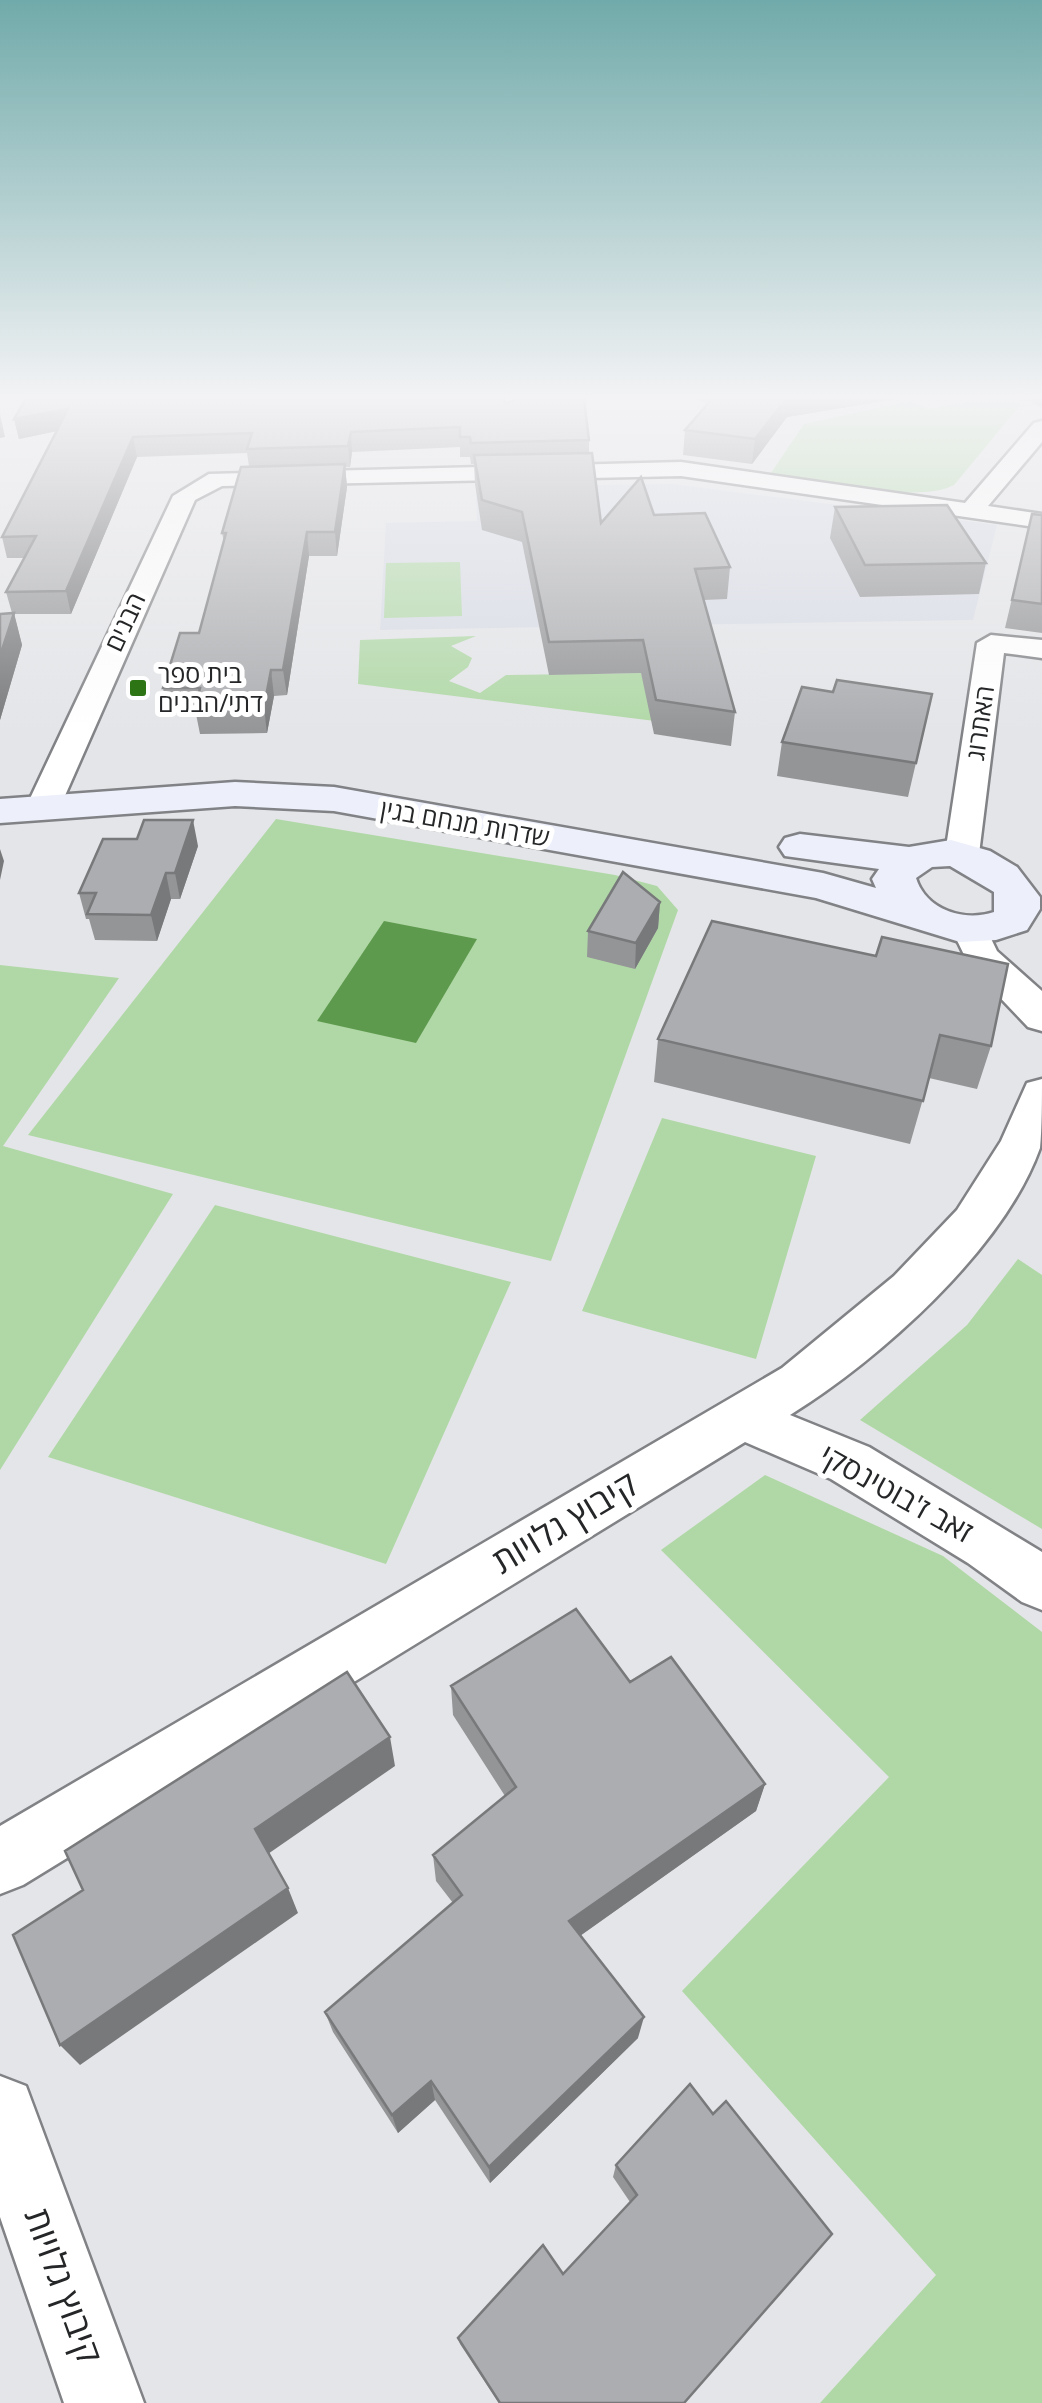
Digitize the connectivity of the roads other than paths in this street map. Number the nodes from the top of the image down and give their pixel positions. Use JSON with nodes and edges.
{"nodes":[{"id":1,"x":178,"y":511,"type":"edge"},
{"id":2,"x":964,"y":511,"type":"edge"},
{"id":3,"x":970,"y":512,"type":"joint"},
{"id":4,"x":1042,"y":520,"type":"edge"},
{"id":5,"x":1042,"y":650,"type":"edge"},
{"id":6,"x":0,"y":783,"type":"edge"},
{"id":7,"x":48,"y":792,"type":"junction"},
{"id":8,"x":0,"y":811,"type":"edge"},
{"id":9,"x":962,"y":854,"type":"junction"},
{"id":10,"x":911,"y":860,"type":"junction"},
{"id":11,"x":1028,"y":879,"type":"edge"},
{"id":12,"x":923,"y":917,"type":"junction"},
{"id":13,"x":1007,"y":924,"type":"edge"},
{"id":14,"x":1042,"y":1018,"type":"edge"},
{"id":15,"x":1037,"y":1120,"type":"edge"},
{"id":16,"x":742,"y":1418,"type":"junction"},
{"id":17,"x":1042,"y":1584,"type":"edge"},
{"id":18,"x":0,"y":1862,"type":"edge"},
{"id":19,"x":0,"y":2112,"type":"edge"},
{"id":20,"x":104,"y":2403,"type":"edge"}],
"edges":[{"from":1,"to":7,"type":"street","name":"הבנים"},
{"from":2,"to":3,"type":"street","name":"הבנים"},
{"from":3,"to":4,"type":"street","name":"הבנים"},
{"from":5,"to":9,"type":"street","name":"האתרוג"},
{"from":6,"to":7,"type":"street","name":"שדרות מנחם בגין"},
{"from":7,"to":8,"type":"street","name":"שדרות מנחם בגין"},
{"from":7,"to":10,"type":"street","name":"שדרות מנחם בגין"},
{"from":7,"to":12,"type":"street","name":"שדרות מנחם בגין"},
{"from":9,"to":10,"type":"street","name":"שדרות מנחם בגין"},
{"from":9,"to":11,"type":"street"},
{"from":10,"to":12,"type":"street"},
{"from":11,"to":13,"type":"street"},
{"from":12,"to":13,"type":"street","name":"שדרות מנחם בגין"},
{"from":13,"to":14,"type":"street"},
{"from":15,"to":16,"type":"street","name":"קיבוץ גלויות"},
{"from":16,"to":17,"type":"street","name":"זאב ז'בוטינסקי"},
{"from":16,"to":18,"type":"street","name":"קיבוץ גלויות"},
{"from":19,"to":20,"type":"street","name":"קיבוץ גלויות"}]}
